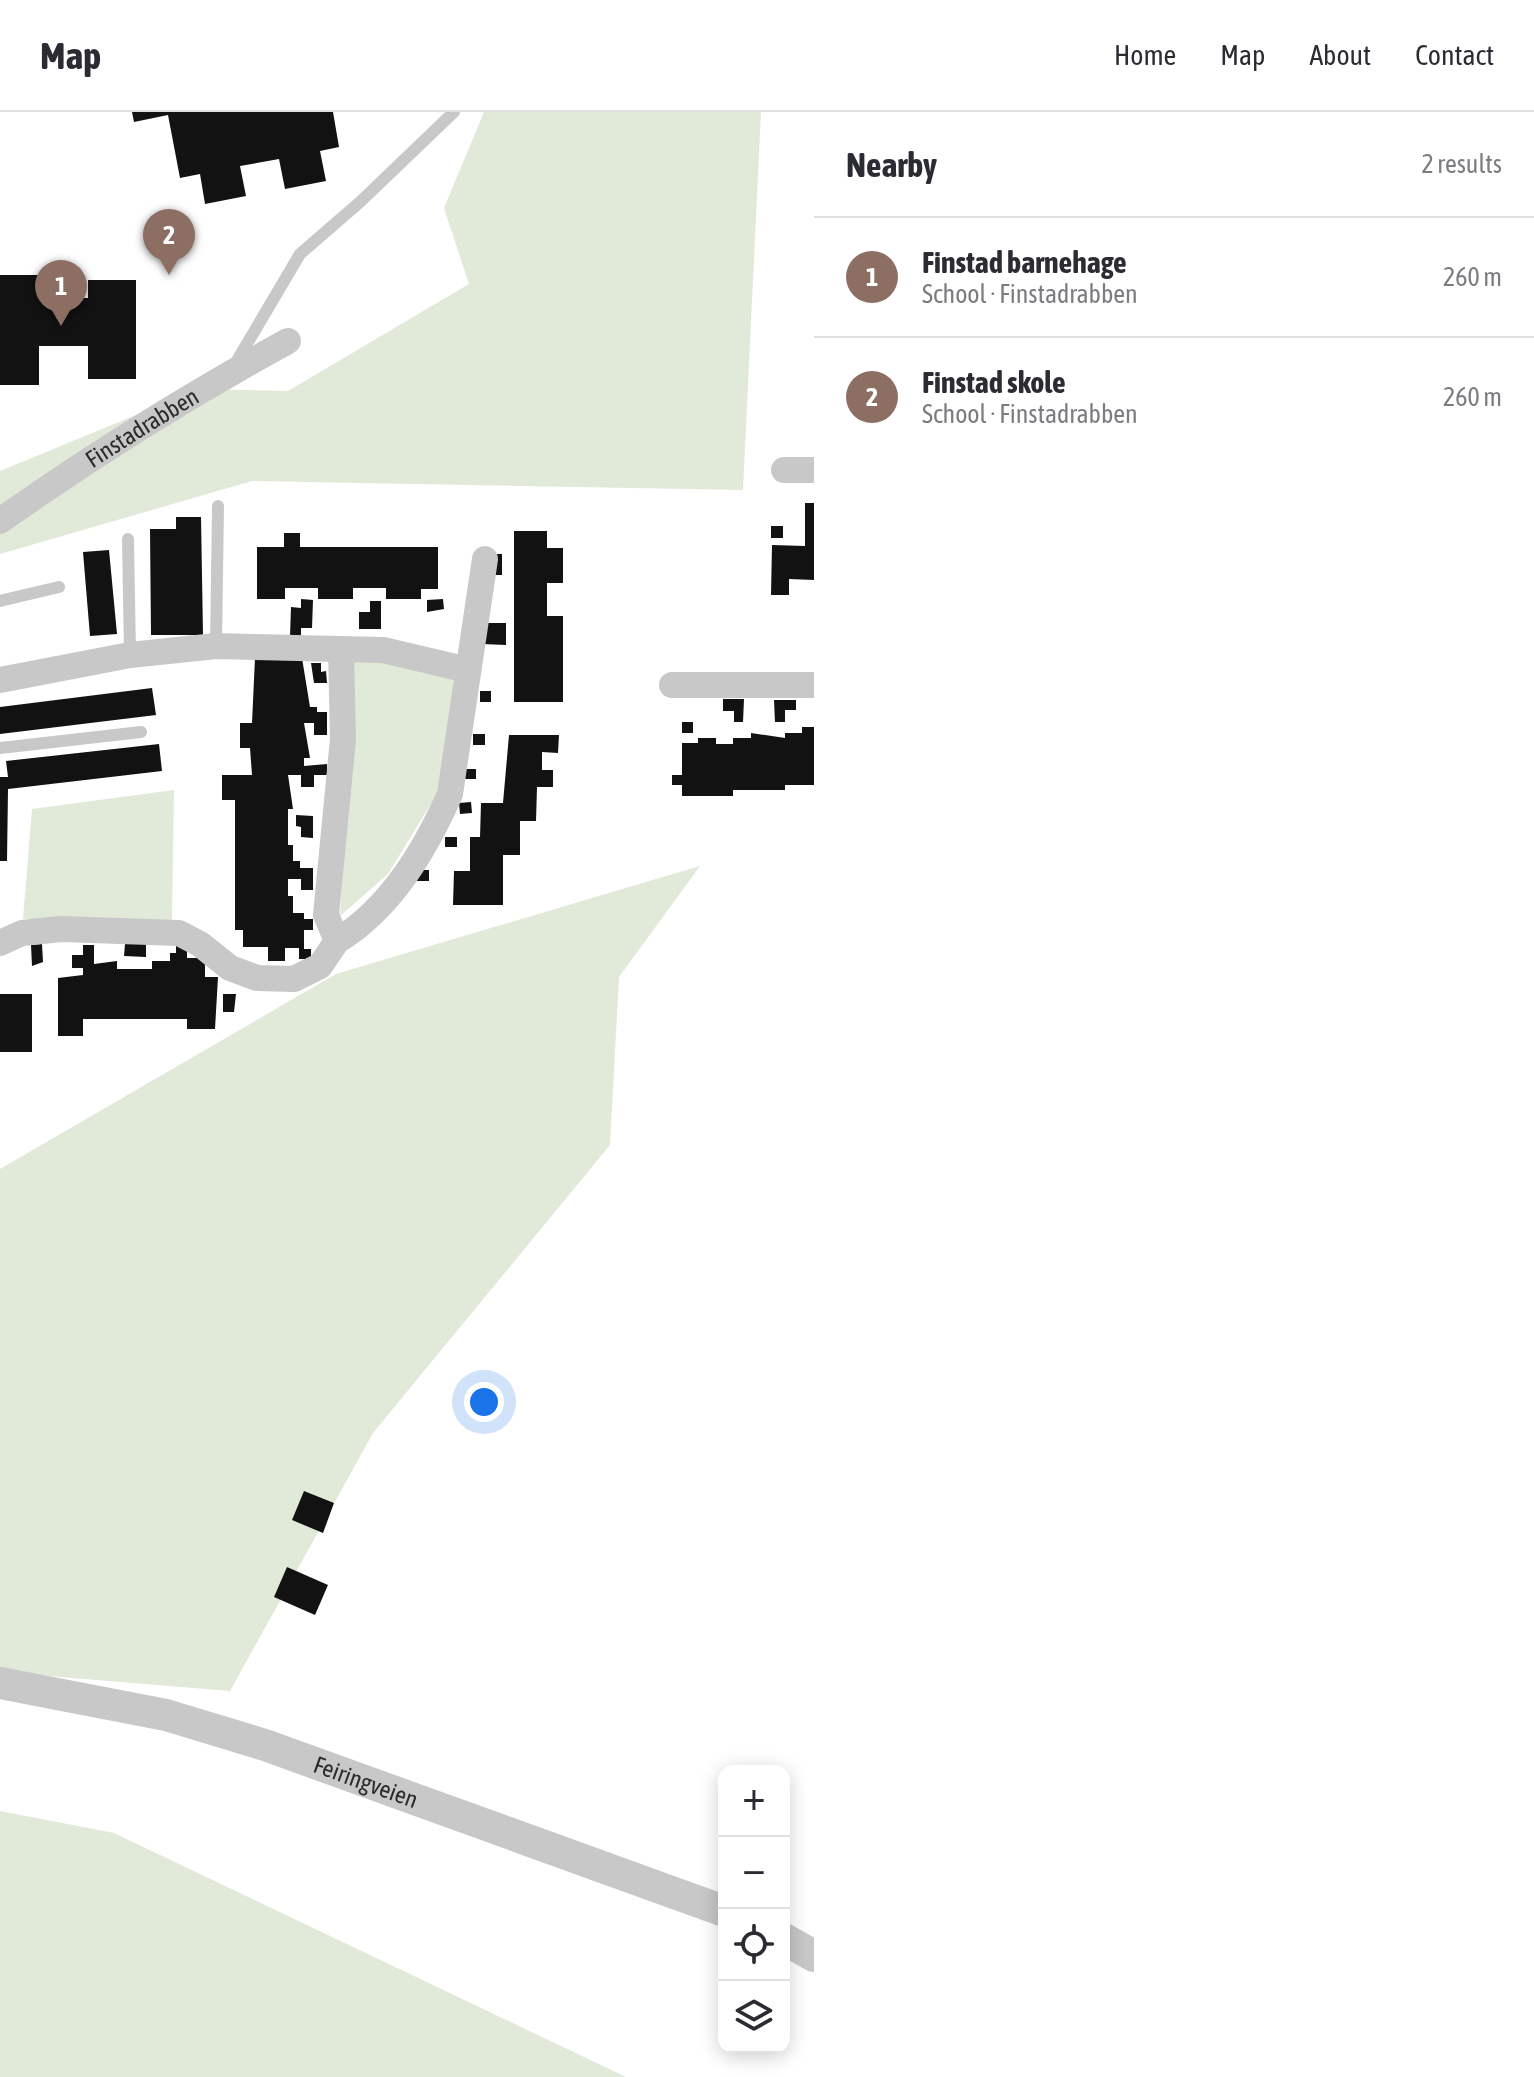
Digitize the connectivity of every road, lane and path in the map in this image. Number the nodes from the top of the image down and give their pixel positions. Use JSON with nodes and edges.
{"nodes":[{"id":1,"x":454,"y":112,"type":"edge"},
{"id":2,"x":288,"y":341,"type":"dead end"},
{"id":3,"x":229,"y":373,"type":"junction"},
{"id":4,"x":784,"y":470,"type":"dead end"},
{"id":5,"x":814,"y":470,"type":"edge"},
{"id":6,"x":218,"y":506,"type":"dead end"},
{"id":7,"x":0,"y":521,"type":"edge"},
{"id":8,"x":128,"y":539,"type":"dead end"},
{"id":9,"x":485,"y":559,"type":"dead end"},
{"id":10,"x":59,"y":587,"type":"dead end"},
{"id":11,"x":0,"y":601,"type":"edge"},
{"id":12,"x":216,"y":646,"type":"junction"},
{"id":13,"x":341,"y":650,"type":"junction"},
{"id":14,"x":130,"y":655,"type":"junction"},
{"id":15,"x":468,"y":670,"type":"junction"},
{"id":16,"x":0,"y":680,"type":"edge"},
{"id":17,"x":672,"y":685,"type":"dead end"},
{"id":18,"x":814,"y":685,"type":"edge"},
{"id":19,"x":141,"y":732,"type":"dead end"},
{"id":20,"x":0,"y":748,"type":"edge"},
{"id":21,"x":337,"y":941,"type":"junction"},
{"id":22,"x":0,"y":943,"type":"edge"},
{"id":23,"x":0,"y":1683,"type":"edge"},
{"id":24,"x":718,"y":1909,"type":"edge"},
{"id":25,"x":790,"y":1942,"type":"edge"},
{"id":26,"x":814,"y":1956,"type":"edge"}],
"edges":[{"from":1,"to":3,"type":"lane"},
{"from":2,"to":3,"type":"street","name":"Finstadrabben"},
{"from":3,"to":7,"type":"street","name":"Finstadrabben"},
{"from":4,"to":5,"type":"street"},
{"from":6,"to":12,"type":"lane"},
{"from":8,"to":14,"type":"lane"},
{"from":9,"to":15,"type":"street"},
{"from":10,"to":11,"type":"lane"},
{"from":12,"to":13,"type":"street"},
{"from":12,"to":14,"type":"street"},
{"from":13,"to":15,"type":"street"},
{"from":13,"to":21,"type":"street"},
{"from":14,"to":16,"type":"street"},
{"from":15,"to":21,"type":"street"},
{"from":17,"to":18,"type":"street"},
{"from":19,"to":20,"type":"lane"},
{"from":21,"to":22,"type":"street"},
{"from":23,"to":24,"type":"street","name":"Feiringveien"},
{"from":25,"to":26,"type":"street"}]}
